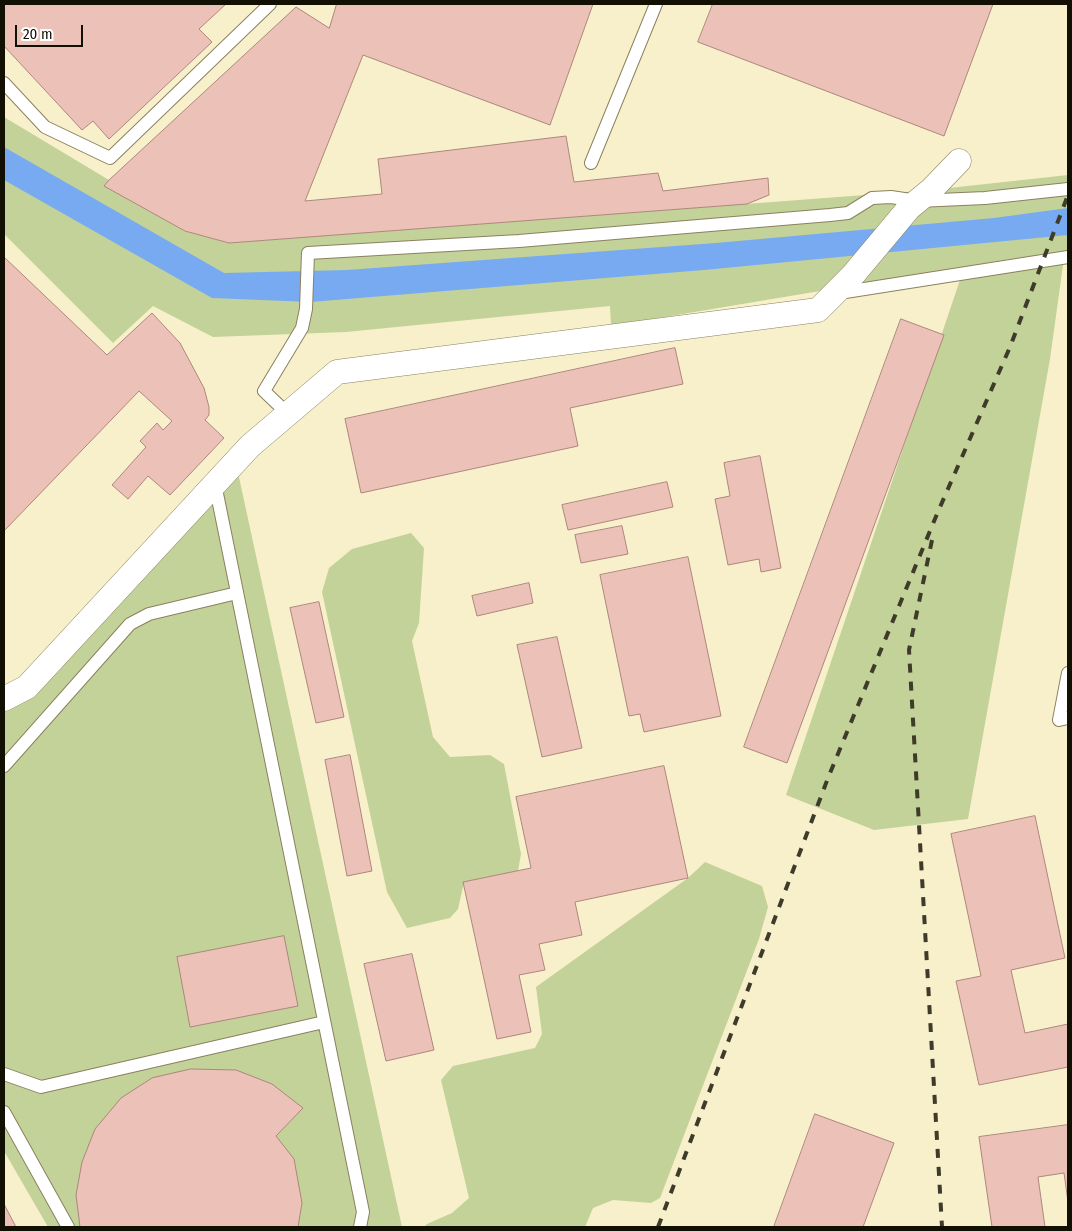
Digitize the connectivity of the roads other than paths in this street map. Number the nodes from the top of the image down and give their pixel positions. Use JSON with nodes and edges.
{"nodes":[{"id":1,"x":270,"y":4,"type":"edge"},
{"id":2,"x":656,"y":4,"type":"edge"},
{"id":3,"x":4,"y":83,"type":"edge"},
{"id":4,"x":959,"y":160,"type":"dead end"},
{"id":5,"x":591,"y":163,"type":"dead end"},
{"id":6,"x":1068,"y":189,"type":"edge"},
{"id":7,"x":913,"y":204,"type":"junction"},
{"id":8,"x":1068,"y":257,"type":"edge"},
{"id":9,"x":834,"y":294,"type":"junction"},
{"id":10,"x":288,"y":414,"type":"junction"},
{"id":11,"x":215,"y":484,"type":"junction"},
{"id":12,"x":237,"y":593,"type":"junction"},
{"id":13,"x":1068,"y":672,"type":"edge"},
{"id":14,"x":4,"y":699,"type":"edge"},
{"id":15,"x":1068,"y":718,"type":"edge"},
{"id":16,"x":4,"y":766,"type":"edge"},
{"id":17,"x":324,"y":1022,"type":"junction"},
{"id":18,"x":4,"y":1074,"type":"edge"},
{"id":19,"x":4,"y":1112,"type":"edge"},
{"id":20,"x":68,"y":1227,"type":"edge"},
{"id":21,"x":360,"y":1227,"type":"edge"}],
"edges":[{"from":1,"to":3,"type":"lane"},
{"from":2,"to":5,"type":"lane"},
{"from":4,"to":7,"type":"street"},
{"from":6,"to":7,"type":"lane"},
{"from":7,"to":9,"type":"street"},
{"from":7,"to":10,"type":"lane"},
{"from":8,"to":9,"type":"lane"},
{"from":9,"to":10,"type":"street"},
{"from":10,"to":11,"type":"street"},
{"from":11,"to":12,"type":"lane"},
{"from":11,"to":14,"type":"street"},
{"from":12,"to":16,"type":"lane"},
{"from":12,"to":17,"type":"lane"},
{"from":13,"to":15,"type":"lane"},
{"from":17,"to":18,"type":"lane"},
{"from":17,"to":21,"type":"lane"},
{"from":19,"to":20,"type":"lane"}]}
